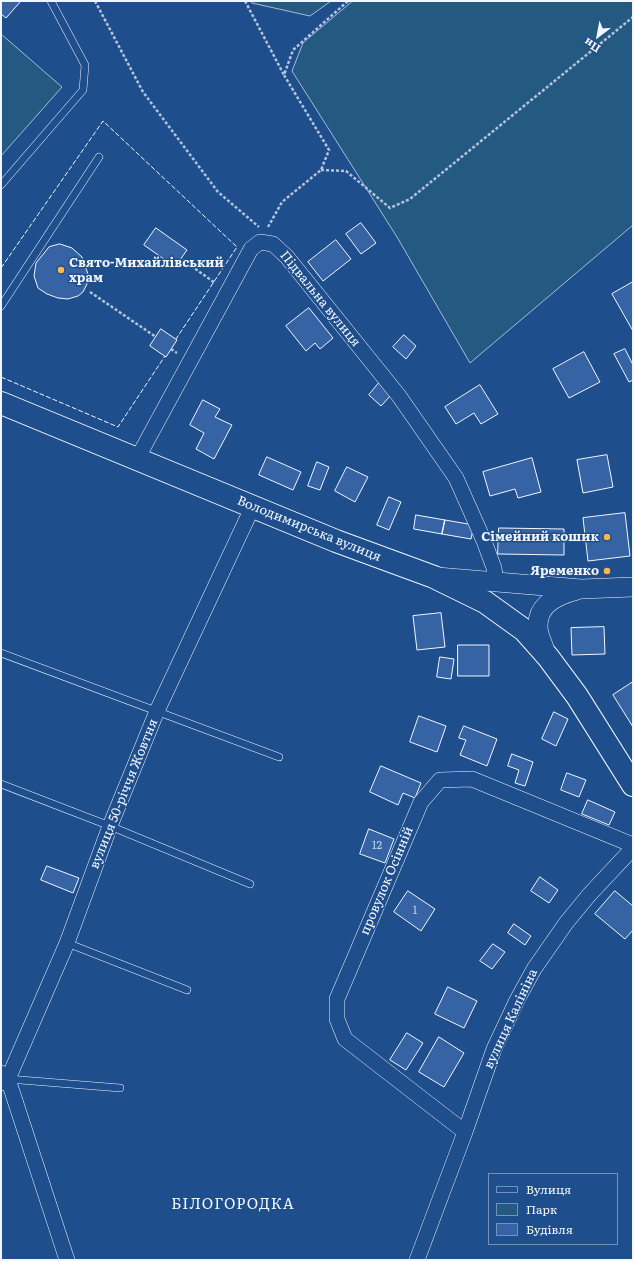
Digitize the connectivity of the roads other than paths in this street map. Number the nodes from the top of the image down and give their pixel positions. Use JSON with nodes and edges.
{"nodes":[{"id":1,"x":51,"y":1,"type":"edge"},
{"id":2,"x":99,"y":157,"type":"dead end"},
{"id":3,"x":1,"y":186,"type":"edge"},
{"id":4,"x":1,"y":306,"type":"edge"},
{"id":5,"x":1,"y":403,"type":"edge"},
{"id":6,"x":137,"y":459,"type":"junction"},
{"id":7,"x":253,"y":506,"type":"junction"},
{"id":8,"x":434,"y":577,"type":"junction"},
{"id":9,"x":496,"y":582,"type":"junction"},
{"id":10,"x":633,"y":587,"type":"edge"},
{"id":11,"x":581,"y":589,"type":"junction"},
{"id":12,"x":1,"y":652,"type":"edge"},
{"id":13,"x":548,"y":657,"type":"junction"},
{"id":14,"x":157,"y":711,"type":"junction"},
{"id":15,"x":279,"y":757,"type":"dead end"},
{"id":16,"x":1,"y":784,"type":"edge"},
{"id":17,"x":633,"y":785,"type":"edge"},
{"id":18,"x":110,"y":826,"type":"junction"},
{"id":19,"x":633,"y":844,"type":"edge"},
{"id":20,"x":633,"y":848,"type":"edge"},
{"id":21,"x":250,"y":884,"type":"dead end"},
{"id":22,"x":67,"y":943,"type":"junction"},
{"id":23,"x":187,"y":990,"type":"dead end"},
{"id":24,"x":3,"y":1078,"type":"edge"},
{"id":25,"x":120,"y":1088,"type":"dead end"},
{"id":26,"x":464,"y":1132,"type":"junction"},
{"id":27,"x":66,"y":1260,"type":"edge"},
{"id":28,"x":416,"y":1260,"type":"edge"}],
"edges":[{"from":1,"to":3,"type":"lane"},
{"from":2,"to":4,"type":"lane"},
{"from":5,"to":6,"type":"main road","name":"Володимирська вулиця"},
{"from":6,"to":7,"type":"main road","name":"Володимирська вулиця"},
{"from":6,"to":9,"type":"street","name":"Підвальна вулиця"},
{"from":7,"to":8,"type":"main road","name":"Володимирська вулиця"},
{"from":7,"to":14,"type":"street","name":"вулиця 50-річчя Жовтня"},
{"from":8,"to":9,"type":"street","name":"Володимирська вулиця"},
{"from":8,"to":13,"type":"main road"},
{"from":9,"to":11,"type":"street","name":"Володимирська вулиця"},
{"from":10,"to":11,"type":"street","name":"Володимирська вулиця"},
{"from":11,"to":13,"type":"street"},
{"from":12,"to":14,"type":"lane"},
{"from":13,"to":17,"type":"main road"},
{"from":14,"to":15,"type":"lane"},
{"from":14,"to":18,"type":"street","name":"вулиця 50-річчя Жовтня"},
{"from":16,"to":18,"type":"lane"},
{"from":18,"to":21,"type":"lane"},
{"from":18,"to":22,"type":"street","name":"вулиця 50-річчя Жовтня"},
{"from":19,"to":26,"type":"street","name":"провулок Осінній"},
{"from":20,"to":26,"type":"street","name":"вулиця Калініна"},
{"from":22,"to":23,"type":"lane"},
{"from":22,"to":24,"type":"street","name":"вулиця 50-річчя Жовтня"},
{"from":24,"to":25,"type":"lane"},
{"from":24,"to":27,"type":"street"},
{"from":26,"to":28,"type":"street","name":"вулиця Калініна"}]}
